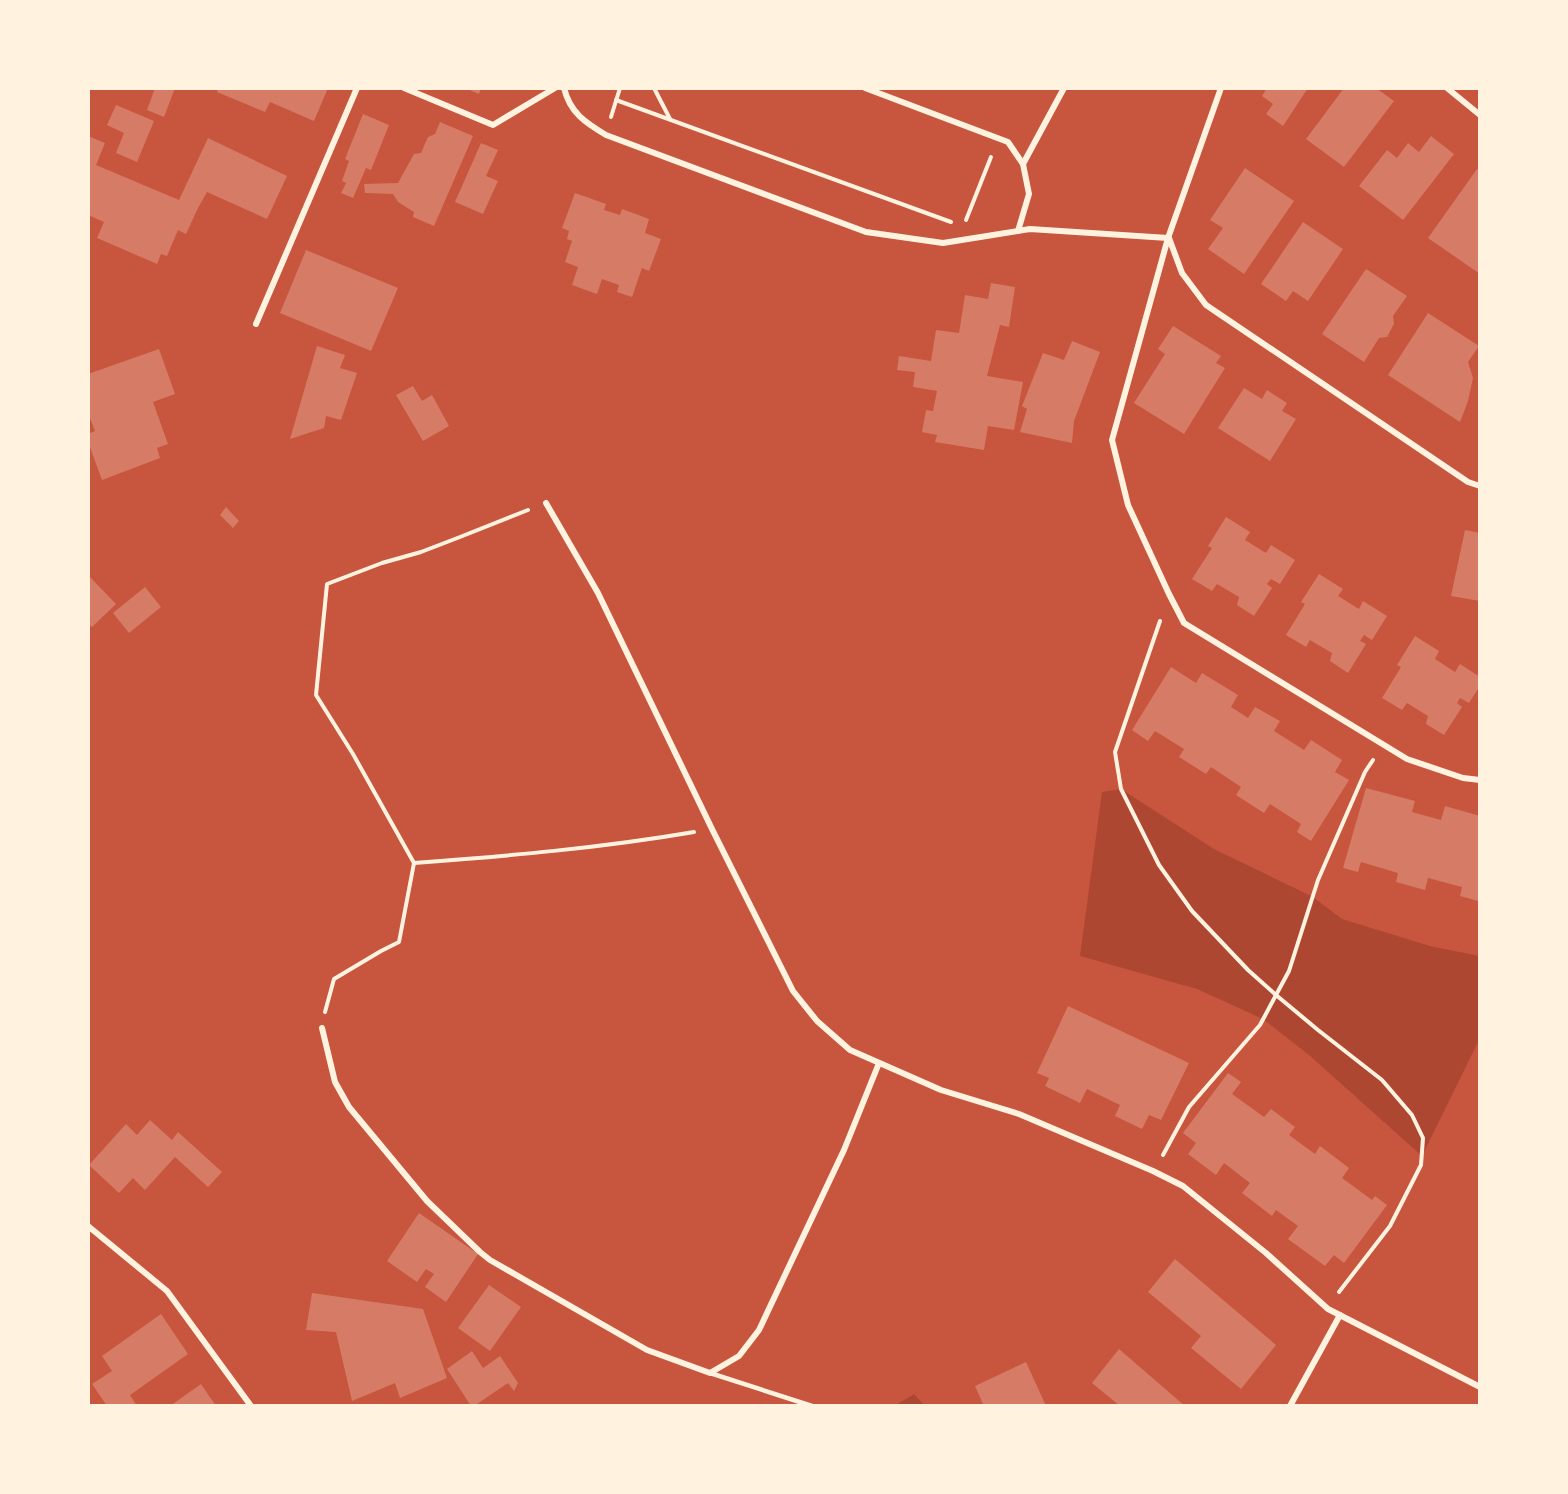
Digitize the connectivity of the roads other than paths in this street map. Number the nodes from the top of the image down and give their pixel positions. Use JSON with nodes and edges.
{"nodes":[{"id":1,"x":357,"y":88,"type":"edge"},
{"id":2,"x":404,"y":88,"type":"edge"},
{"id":3,"x":555,"y":88,"type":"edge"},
{"id":4,"x":564,"y":88,"type":"edge"},
{"id":5,"x":865,"y":88,"type":"edge"},
{"id":6,"x":1064,"y":88,"type":"edge"},
{"id":7,"x":1221,"y":88,"type":"edge"},
{"id":8,"x":1447,"y":88,"type":"edge"},
{"id":9,"x":1479,"y":116,"type":"edge"},
{"id":10,"x":1023,"y":164,"type":"junction"},
{"id":11,"x":1018,"y":231,"type":"junction"},
{"id":12,"x":1168,"y":238,"type":"junction"},
{"id":13,"x":256,"y":324,"type":"dead end"},
{"id":14,"x":1479,"y":486,"type":"edge"},
{"id":15,"x":546,"y":504,"type":"road end"},
{"id":16,"x":1479,"y":780,"type":"edge"},
{"id":17,"x":322,"y":1028,"type":"road end"},
{"id":18,"x":879,"y":1063,"type":"junction"},
{"id":19,"x":88,"y":1226,"type":"edge"},
{"id":20,"x":1340,"y":1316,"type":"junction"},
{"id":21,"x":710,"y":1373,"type":"junction"},
{"id":22,"x":1479,"y":1387,"type":"edge"},
{"id":23,"x":251,"y":1406,"type":"edge"},
{"id":24,"x":812,"y":1406,"type":"edge"},
{"id":25,"x":1290,"y":1406,"type":"edge"}],
"edges":[{"from":1,"to":13,"type":"street"},
{"from":2,"to":3,"type":"street"},
{"from":4,"to":11,"type":"street"},
{"from":5,"to":10,"type":"street"},
{"from":6,"to":10,"type":"street"},
{"from":7,"to":12,"type":"street"},
{"from":8,"to":9,"type":"street"},
{"from":10,"to":11,"type":"street"},
{"from":11,"to":12,"type":"street"},
{"from":12,"to":14,"type":"street"},
{"from":12,"to":16,"type":"street"},
{"from":15,"to":18,"type":"street"},
{"from":17,"to":21,"type":"street"},
{"from":18,"to":20,"type":"street"},
{"from":18,"to":21,"type":"street"},
{"from":19,"to":23,"type":"street"},
{"from":20,"to":22,"type":"street"},
{"from":20,"to":25,"type":"street"},
{"from":21,"to":24,"type":"lane"}]}
